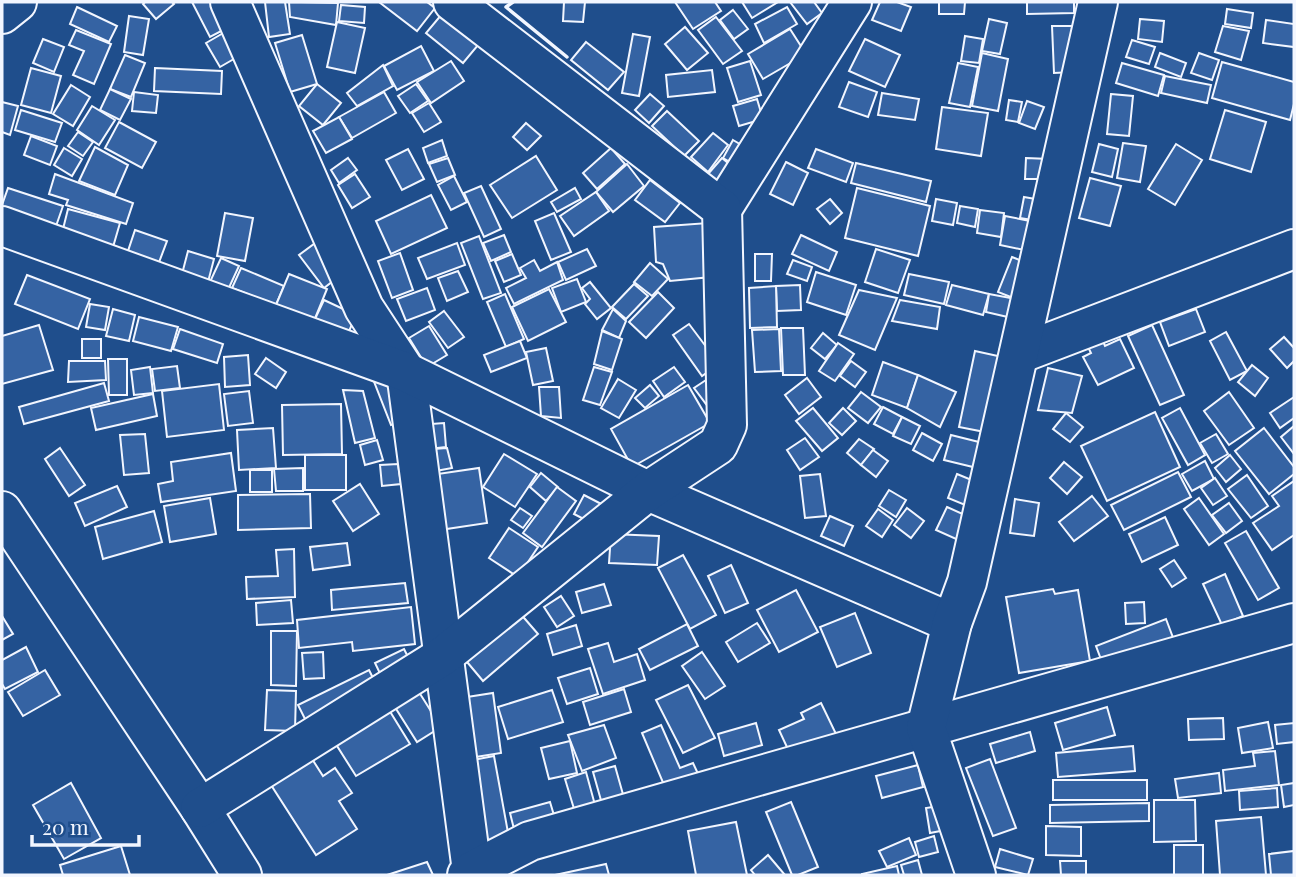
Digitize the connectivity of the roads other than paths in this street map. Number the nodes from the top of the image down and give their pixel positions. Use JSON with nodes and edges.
{"nodes":[{"id":1,"x":17,"y":2,"type":"edge"},
{"id":2,"x":230,"y":2,"type":"edge"},
{"id":3,"x":852,"y":2,"type":"edge"},
{"id":4,"x":1098,"y":2,"type":"edge"},
{"id":5,"x":462,"y":4,"type":"edge"},
{"id":6,"x":2,"y":14,"type":"edge"},
{"id":7,"x":722,"y":209,"type":"junction"},
{"id":8,"x":2,"y":226,"type":"edge"},
{"id":9,"x":1294,"y":249,"type":"edge"},
{"id":10,"x":1019,"y":354,"type":"junction"},
{"id":11,"x":406,"y":372,"type":"junction"},
{"id":12,"x":648,"y":491,"type":"junction"},
{"id":13,"x":6,"y":524,"type":"edge"},
{"id":14,"x":952,"y":623,"type":"junction"},
{"id":15,"x":1294,"y":623,"type":"edge"},
{"id":16,"x":443,"y":656,"type":"junction"},
{"id":17,"x":926,"y":728,"type":"junction"},
{"id":18,"x":200,"y":808,"type":"junction"},
{"id":19,"x":469,"y":873,"type":"edge"},
{"id":20,"x":242,"y":875,"type":"edge"},
{"id":21,"x":976,"y":875,"type":"edge"}],
"edges":[{"from":1,"to":6,"type":"street"},
{"from":2,"to":11,"type":"street"},
{"from":3,"to":7,"type":"street"},
{"from":4,"to":10,"type":"street"},
{"from":5,"to":7,"type":"street"},
{"from":7,"to":12,"type":"street"},
{"from":8,"to":11,"type":"street"},
{"from":9,"to":10,"type":"street"},
{"from":10,"to":14,"type":"street"},
{"from":11,"to":12,"type":"street"},
{"from":11,"to":16,"type":"street"},
{"from":12,"to":14,"type":"street"},
{"from":12,"to":16,"type":"street"},
{"from":13,"to":18,"type":"street"},
{"from":14,"to":17,"type":"street"},
{"from":15,"to":17,"type":"street"},
{"from":16,"to":18,"type":"street"},
{"from":16,"to":19,"type":"street"},
{"from":17,"to":19,"type":"street"},
{"from":17,"to":21,"type":"street"},
{"from":18,"to":20,"type":"street"}]}
